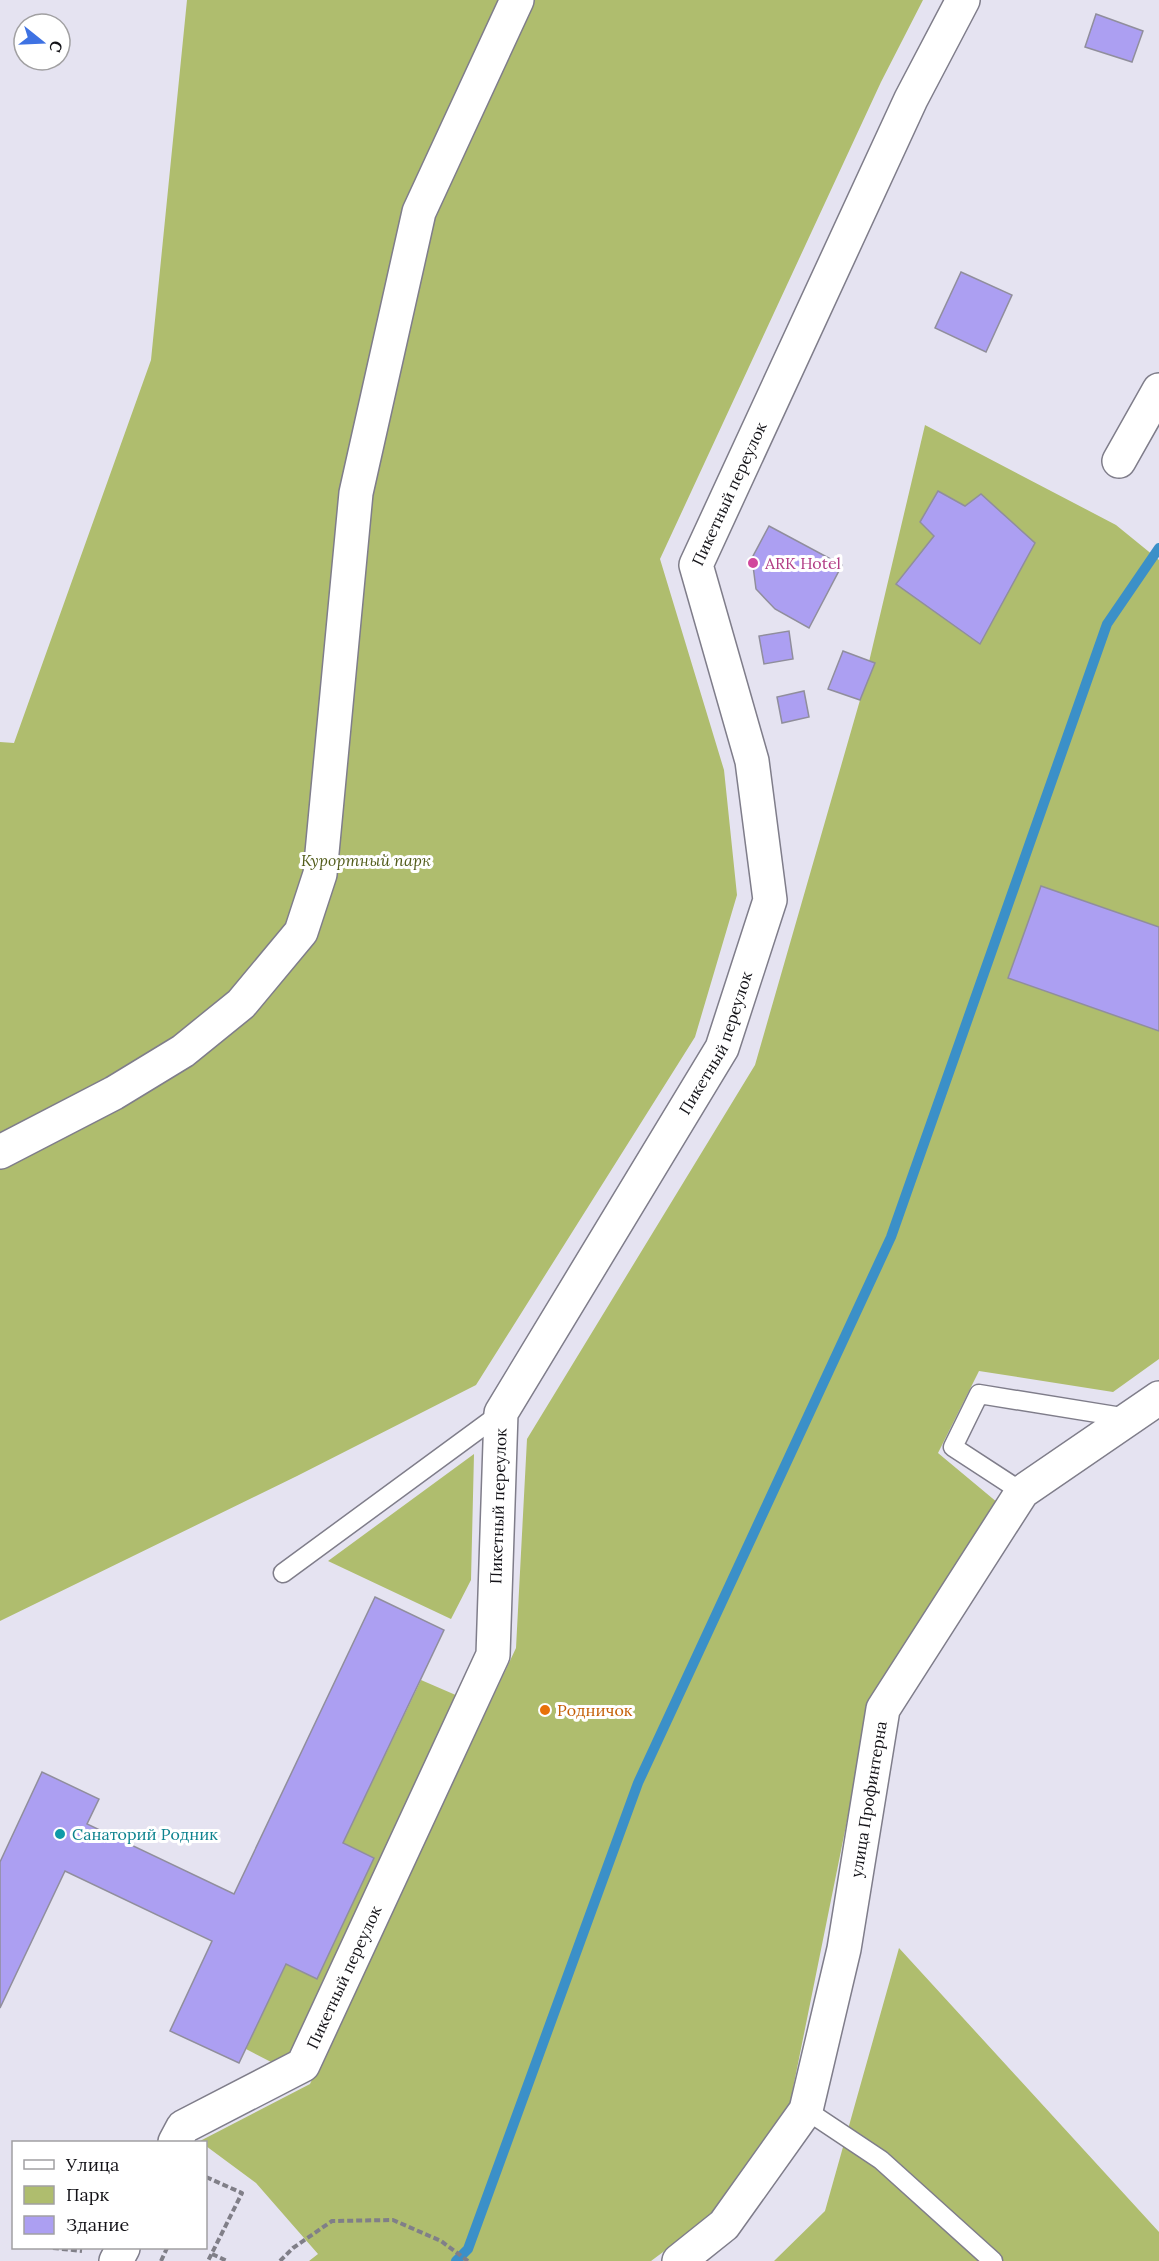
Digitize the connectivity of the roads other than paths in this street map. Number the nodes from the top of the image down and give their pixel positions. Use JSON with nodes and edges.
{"nodes":[{"id":1,"x":517,"y":0,"type":"edge"},
{"id":2,"x":963,"y":0,"type":"edge"},
{"id":3,"x":1159,"y":390,"type":"edge"},
{"id":4,"x":1119,"y":461,"type":"dead end"},
{"id":5,"x":0,"y":1152,"type":"edge"},
{"id":6,"x":1159,"y":1398,"type":"edge"},
{"id":7,"x":501,"y":1413,"type":"junction"},
{"id":8,"x":1130,"y":1418,"type":"junction"},
{"id":9,"x":1022,"y":1492,"type":"junction"},
{"id":10,"x":283,"y":1573,"type":"dead end"},
{"id":11,"x":806,"y":2110,"type":"junction"},
{"id":12,"x":176,"y":2141,"type":"edge"},
{"id":13,"x":679,"y":2261,"type":"edge"},
{"id":14,"x":993,"y":2261,"type":"edge"}],
"edges":[{"from":1,"to":5,"type":"street"},
{"from":2,"to":7,"type":"street","name":"Пикетный переулок"},
{"from":3,"to":4,"type":"street"},
{"from":6,"to":8,"type":"street","name":"улица Профинтерна"},
{"from":7,"to":10,"type":"lane"},
{"from":7,"to":12,"type":"street","name":"Пикетный переулок"},
{"from":8,"to":9,"type":"street","name":"улица Профинтерна"},
{"from":8,"to":9,"type":"lane"},
{"from":9,"to":11,"type":"street","name":"улица Профинтерна"},
{"from":11,"to":13,"type":"street","name":"улица Профинтерна"},
{"from":11,"to":14,"type":"lane"}]}
